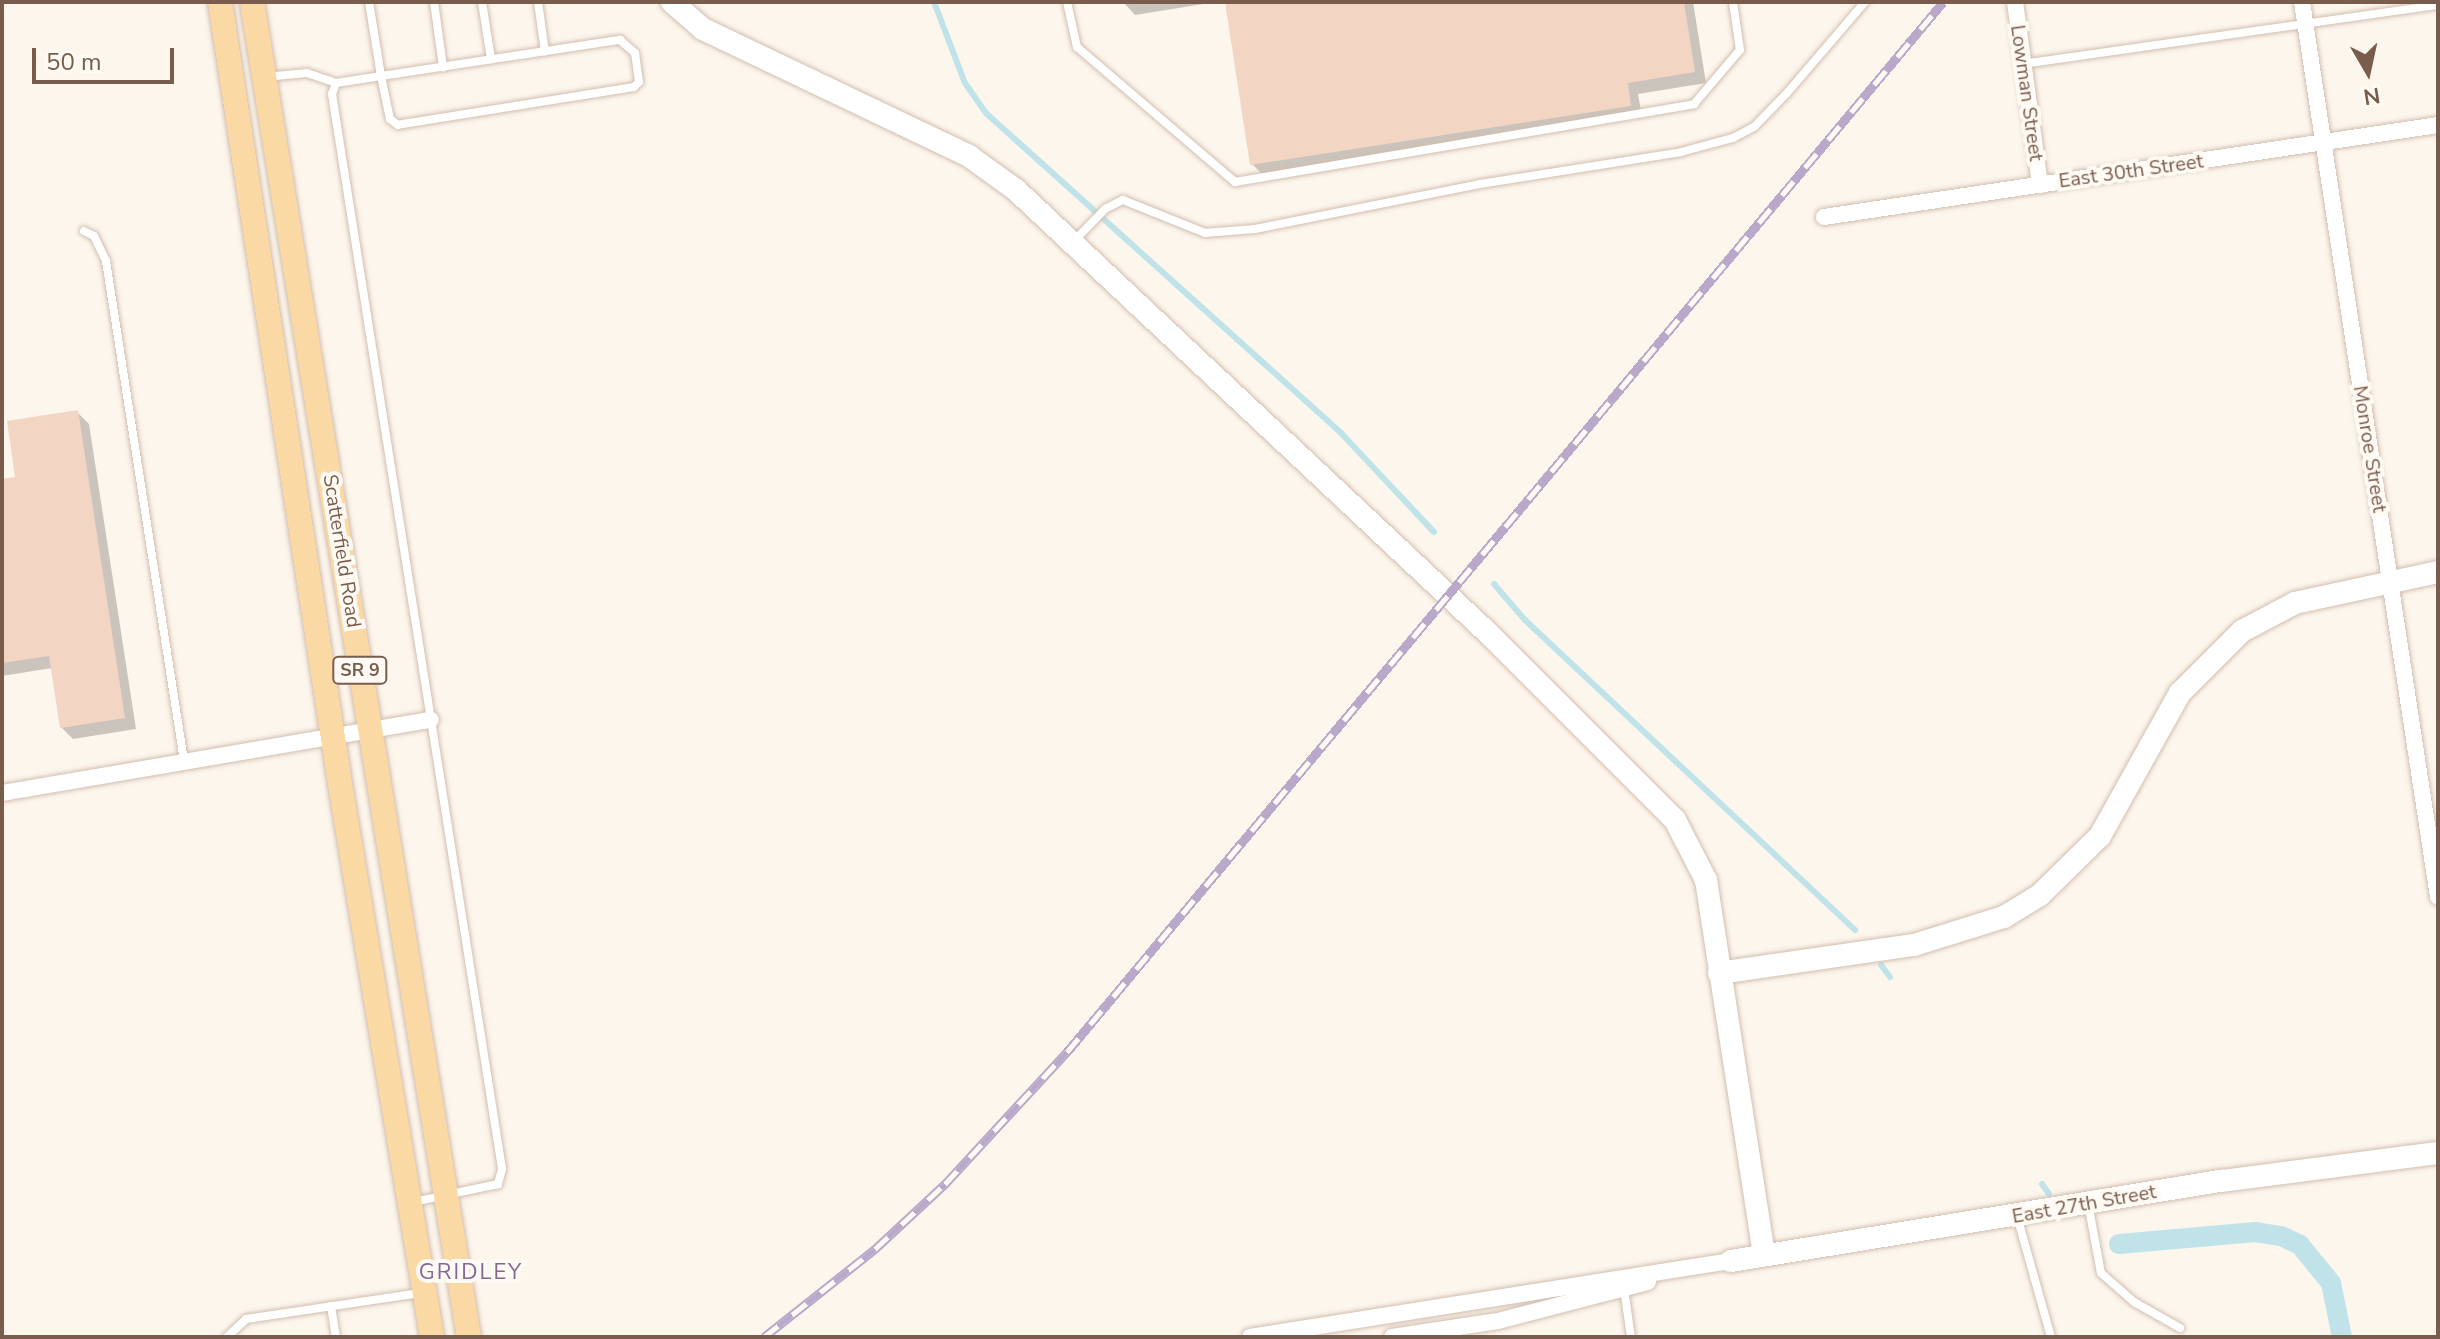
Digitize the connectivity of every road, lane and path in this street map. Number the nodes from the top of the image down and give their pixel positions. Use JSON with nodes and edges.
{"nodes":[{"id":1,"x":220,"y":2,"type":"edge"},
{"id":2,"x":252,"y":2,"type":"edge"},
{"id":3,"x":369,"y":2,"type":"edge"},
{"id":4,"x":434,"y":2,"type":"edge"},
{"id":5,"x":482,"y":2,"type":"edge"},
{"id":6,"x":538,"y":2,"type":"edge"},
{"id":7,"x":672,"y":2,"type":"edge"},
{"id":8,"x":1067,"y":2,"type":"edge"},
{"id":9,"x":1733,"y":2,"type":"edge"},
{"id":10,"x":1865,"y":2,"type":"edge"},
{"id":11,"x":2015,"y":2,"type":"edge"},
{"id":12,"x":2302,"y":2,"type":"edge"},
{"id":13,"x":2438,"y":5,"type":"edge"},
{"id":14,"x":2306,"y":26,"type":"junction"},
{"id":15,"x":545,"y":52,"type":"junction"},
{"id":16,"x":491,"y":59,"type":"junction"},
{"id":17,"x":2021,"y":64,"type":"junction"},
{"id":18,"x":443,"y":67,"type":"junction"},
{"id":19,"x":381,"y":76,"type":"junction"},
{"id":20,"x":264,"y":77,"type":"junction"},
{"id":21,"x":336,"y":83,"type":"junction"},
{"id":22,"x":2438,"y":125,"type":"edge"},
{"id":23,"x":2323,"y":142,"type":"junction"},
{"id":24,"x":2040,"y":185,"type":"junction"},
{"id":25,"x":1824,"y":217,"type":"dead end"},
{"id":26,"x":84,"y":231,"type":"dead end"},
{"id":27,"x":1072,"y":243,"type":"junction"},
{"id":28,"x":2438,"y":572,"type":"edge"},
{"id":29,"x":2390,"y":579,"type":"junction"},
{"id":30,"x":431,"y":720,"type":"junction"},
{"id":31,"x":370,"y":731,"type":"junction"},
{"id":32,"x":334,"y":737,"type":"junction"},
{"id":33,"x":184,"y":762,"type":"junction"},
{"id":34,"x":2,"y":793,"type":"edge"},
{"id":35,"x":2435,"y":855,"type":"edge"},
{"id":36,"x":2438,"y":897,"type":"edge"},
{"id":37,"x":1719,"y":973,"type":"junction"},
{"id":38,"x":2438,"y":1153,"type":"edge"},
{"id":39,"x":446,"y":1197,"type":"junction"},
{"id":40,"x":410,"y":1203,"type":"junction"},
{"id":41,"x":2087,"y":1203,"type":"junction"},
{"id":42,"x":2017,"y":1215,"type":"junction"},
{"id":43,"x":1764,"y":1255,"type":"junction"},
{"id":44,"x":1731,"y":1261,"type":"junction"},
{"id":45,"x":1624,"y":1289,"type":"junction"},
{"id":46,"x":425,"y":1292,"type":"junction"},
{"id":47,"x":331,"y":1306,"type":"junction"},
{"id":48,"x":2180,"y":1328,"type":"dead end"},
{"id":49,"x":1305,"y":1333,"type":"edge"},
{"id":50,"x":227,"y":1337,"type":"edge"},
{"id":51,"x":336,"y":1337,"type":"edge"},
{"id":52,"x":432,"y":1337,"type":"edge"},
{"id":53,"x":469,"y":1337,"type":"edge"},
{"id":54,"x":1250,"y":1337,"type":"edge"},
{"id":55,"x":1392,"y":1337,"type":"edge"},
{"id":56,"x":1631,"y":1337,"type":"edge"},
{"id":57,"x":2051,"y":1337,"type":"edge"}],
"edges":[{"from":1,"to":32,"type":"main road","name":"Scatterfield Road","number":"SR 9"},
{"from":2,"to":20,"type":"main road","name":"Scatterfield Road","number":"SR 9"},
{"from":3,"to":19,"type":"lane"},
{"from":4,"to":18,"type":"lane"},
{"from":5,"to":16,"type":"lane"},
{"from":6,"to":15,"type":"lane"},
{"from":7,"to":27,"type":"street"},
{"from":8,"to":9,"type":"lane"},
{"from":10,"to":27,"type":"lane"},
{"from":11,"to":17,"type":"street","name":"Lowman Street"},
{"from":12,"to":14,"type":"street","name":"Monroe Street"},
{"from":13,"to":14,"type":"lane"},
{"from":14,"to":17,"type":"lane"},
{"from":14,"to":23,"type":"street","name":"Monroe Street"},
{"from":15,"to":16,"type":"lane"},
{"from":15,"to":19,"type":"lane"},
{"from":16,"to":18,"type":"lane"},
{"from":17,"to":24,"type":"street","name":"Lowman Street"},
{"from":18,"to":19,"type":"lane"},
{"from":19,"to":21,"type":"lane"},
{"from":20,"to":21,"type":"lane"},
{"from":20,"to":31,"type":"main road","name":"Scatterfield Road","number":"SR 9"},
{"from":21,"to":30,"type":"lane"},
{"from":22,"to":23,"type":"street","name":"East 30th Street"},
{"from":23,"to":24,"type":"street","name":"East 30th Street"},
{"from":23,"to":29,"type":"street","name":"Monroe Street"},
{"from":24,"to":25,"type":"street","name":"East 30th Street"},
{"from":26,"to":33,"type":"lane"},
{"from":27,"to":37,"type":"street"},
{"from":28,"to":29,"type":"street"},
{"from":29,"to":35,"type":"street","name":"Monroe Street"},
{"from":29,"to":37,"type":"street"},
{"from":30,"to":31,"type":"street"},
{"from":30,"to":39,"type":"lane"},
{"from":31,"to":32,"type":"street"},
{"from":31,"to":39,"type":"main road","name":"Scatterfield Road","number":"SR 9"},
{"from":32,"to":33,"type":"street"},
{"from":32,"to":40,"type":"main road","name":"Scatterfield Road","number":"SR 9"},
{"from":33,"to":34,"type":"street"},
{"from":35,"to":36,"type":"street","name":"Monroe Street"},
{"from":37,"to":43,"type":"street"},
{"from":38,"to":41,"type":"street","name":"East 27th Street"},
{"from":39,"to":40,"type":"lane"},
{"from":39,"to":53,"type":"main road","name":"Scatterfield Road","number":"SR 9"},
{"from":40,"to":46,"type":"main road","name":"Scatterfield Road","number":"SR 9"},
{"from":41,"to":42,"type":"street","name":"East 27th Street"},
{"from":41,"to":48,"type":"lane"},
{"from":42,"to":43,"type":"street","name":"East 27th Street"},
{"from":42,"to":57,"type":"lane"},
{"from":43,"to":44,"type":"street","name":"East 27th Street"},
{"from":44,"to":45,"type":"street","name":"East 27th Street"},
{"from":44,"to":49,"type":"street","name":"East 27th Street"},
{"from":45,"to":55,"type":"street","name":"East 27th Street"},
{"from":45,"to":56,"type":"lane"},
{"from":46,"to":47,"type":"lane"},
{"from":46,"to":52,"type":"main road","name":"Scatterfield Road","number":"SR 9"},
{"from":47,"to":50,"type":"lane"},
{"from":47,"to":51,"type":"lane"},
{"from":49,"to":54,"type":"street","name":"East 27th Street"}]}
